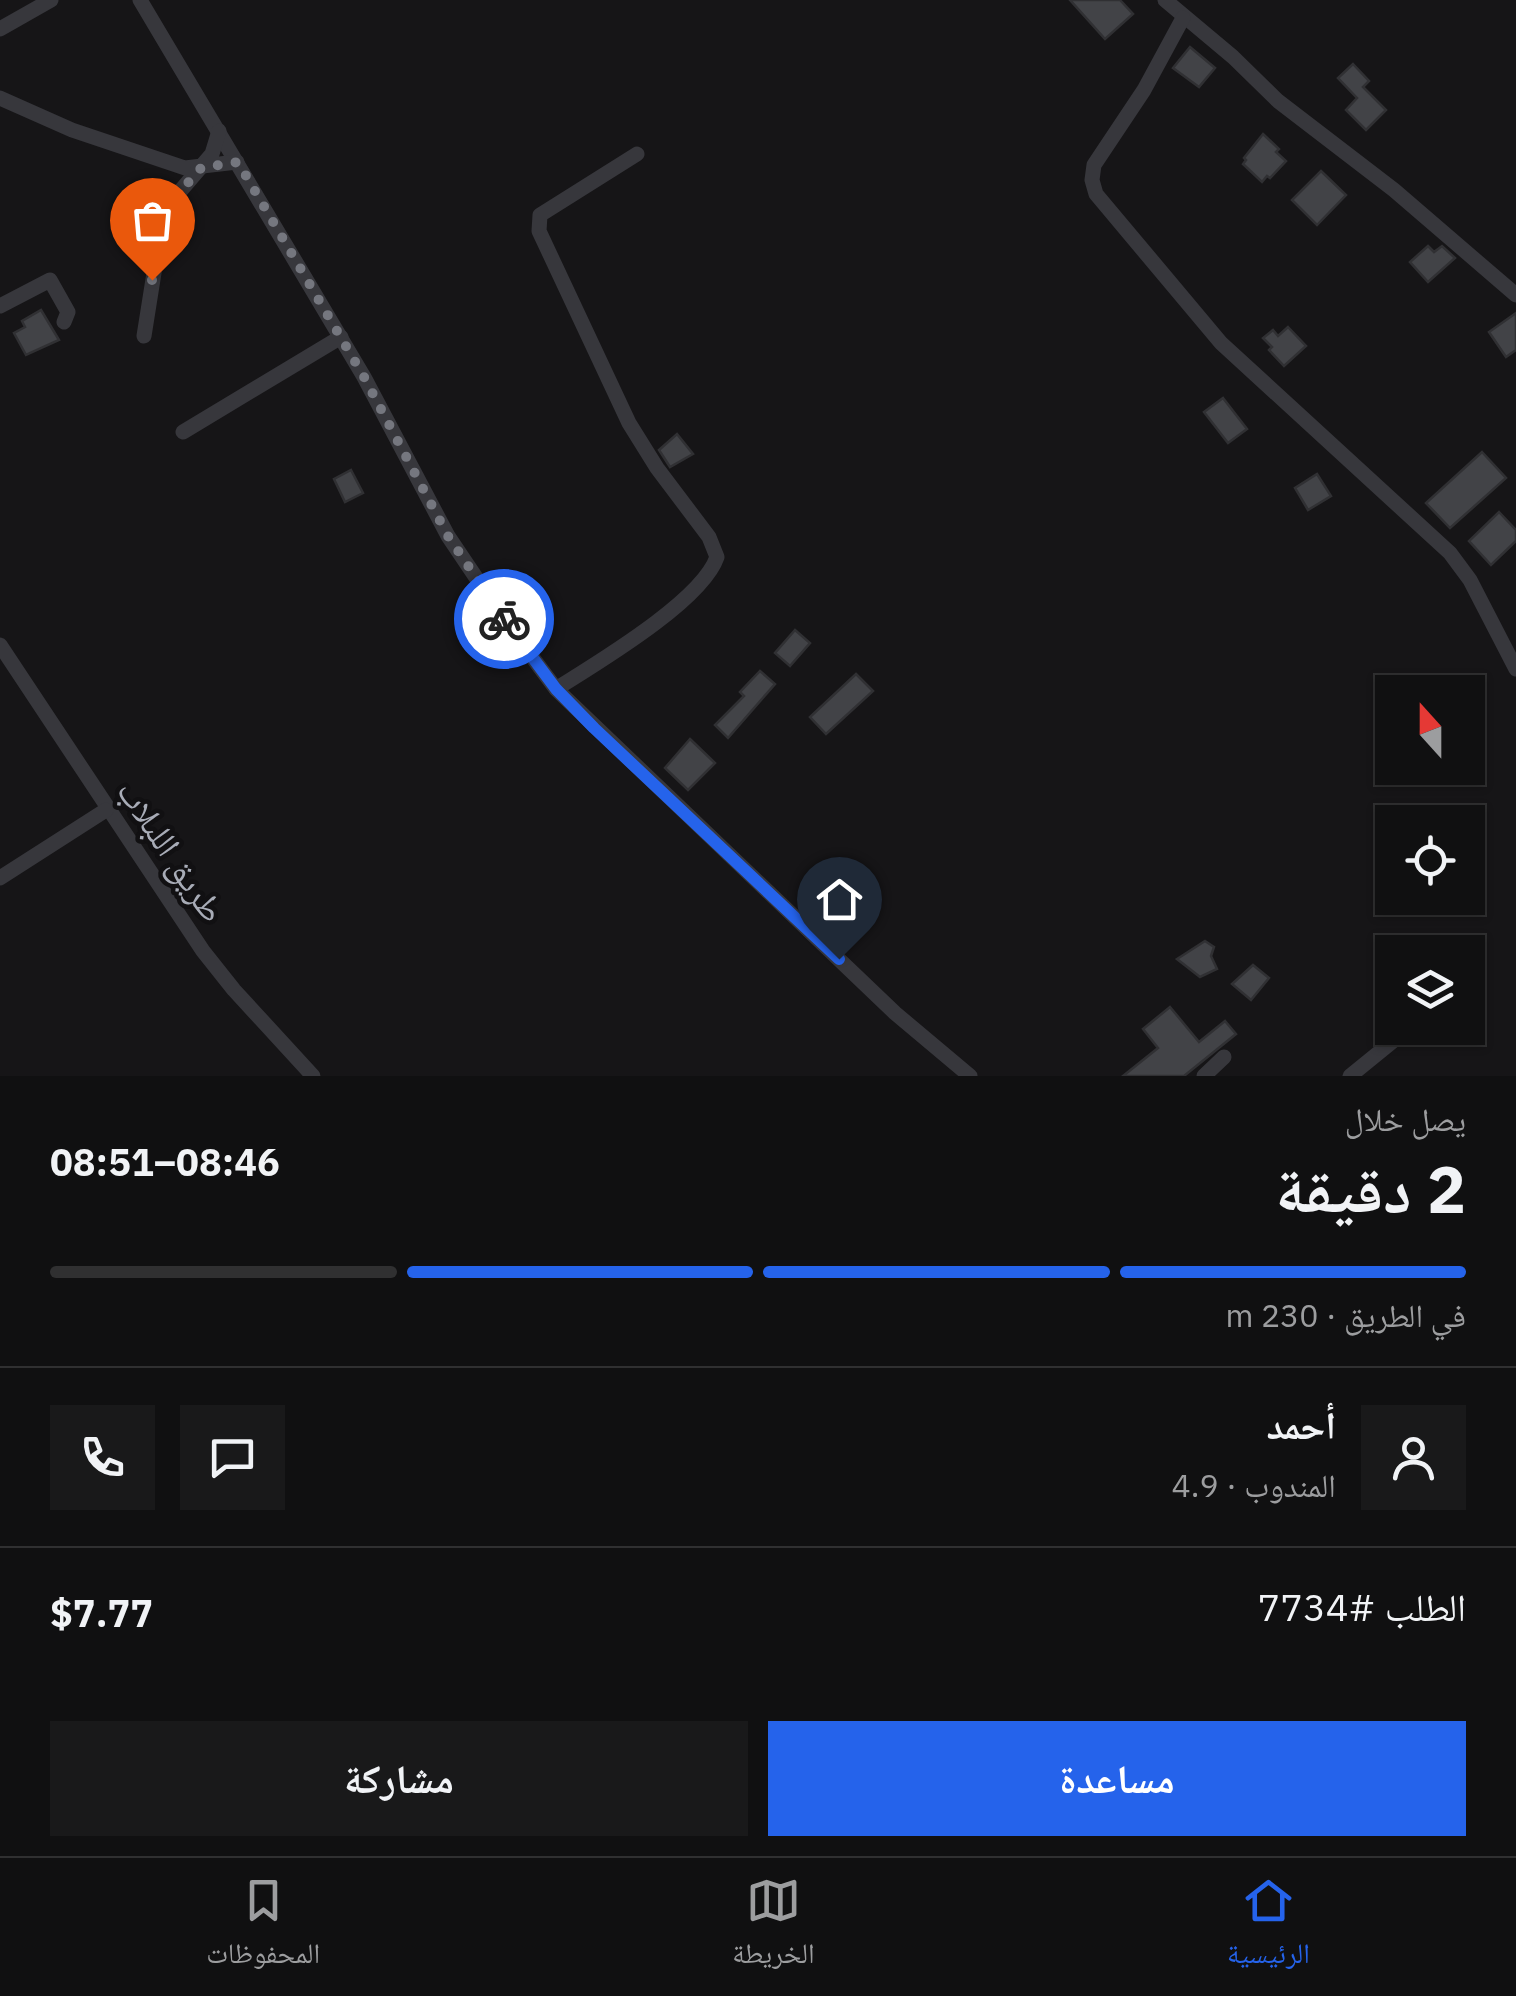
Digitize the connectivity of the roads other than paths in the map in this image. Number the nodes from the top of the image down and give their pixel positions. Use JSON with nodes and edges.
{"nodes":[{"id":1,"x":51,"y":0,"type":"edge"},
{"id":2,"x":140,"y":0,"type":"edge"},
{"id":3,"x":1165,"y":0,"type":"edge"},
{"id":4,"x":1183,"y":18,"type":"junction"},
{"id":5,"x":0,"y":30,"type":"edge"},
{"id":6,"x":0,"y":98,"type":"edge"},
{"id":7,"x":219,"y":132,"type":"junction"},
{"id":8,"x":637,"y":154,"type":"dead end"},
{"id":9,"x":238,"y":162,"type":"junction"},
{"id":10,"x":201,"y":168,"type":"junction"},
{"id":11,"x":1516,"y":295,"type":"edge"},
{"id":12,"x":0,"y":306,"type":"edge"},
{"id":13,"x":64,"y":322,"type":"dead end"},
{"id":14,"x":144,"y":336,"type":"dead end"},
{"id":15,"x":341,"y":338,"type":"junction"},
{"id":16,"x":183,"y":432,"type":"dead end"},
{"id":17,"x":0,"y":644,"type":"edge"},
{"id":18,"x":1516,"y":669,"type":"edge"},
{"id":19,"x":556,"y":689,"type":"junction"},
{"id":20,"x":106,"y":810,"type":"junction"},
{"id":21,"x":0,"y":878,"type":"edge"},
{"id":22,"x":1388,"y":1045,"type":"edge"},
{"id":23,"x":1224,"y":1058,"type":"dead end"},
{"id":24,"x":313,"y":1076,"type":"edge"},
{"id":25,"x":970,"y":1076,"type":"edge"},
{"id":26,"x":1204,"y":1076,"type":"edge"},
{"id":27,"x":1350,"y":1076,"type":"edge"}],
"edges":[{"from":1,"to":5,"type":"street"},
{"from":2,"to":7,"type":"street"},
{"from":3,"to":4,"type":"street"},
{"from":4,"to":11,"type":"street"},
{"from":4,"to":18,"type":"street"},
{"from":6,"to":10,"type":"street"},
{"from":7,"to":9,"type":"street"},
{"from":7,"to":10,"type":"street"},
{"from":8,"to":19,"type":"street"},
{"from":9,"to":10,"type":"street"},
{"from":9,"to":15,"type":"street"},
{"from":10,"to":14,"type":"street"},
{"from":12,"to":13,"type":"street"},
{"from":15,"to":16,"type":"street"},
{"from":15,"to":19,"type":"street"},
{"from":17,"to":20,"type":"street","name":"طريق اللبلاب"},
{"from":19,"to":25,"type":"street"},
{"from":20,"to":21,"type":"street"},
{"from":20,"to":24,"type":"street","name":"طريق اللبلاب"},
{"from":22,"to":27,"type":"street"},
{"from":23,"to":26,"type":"street"}]}
